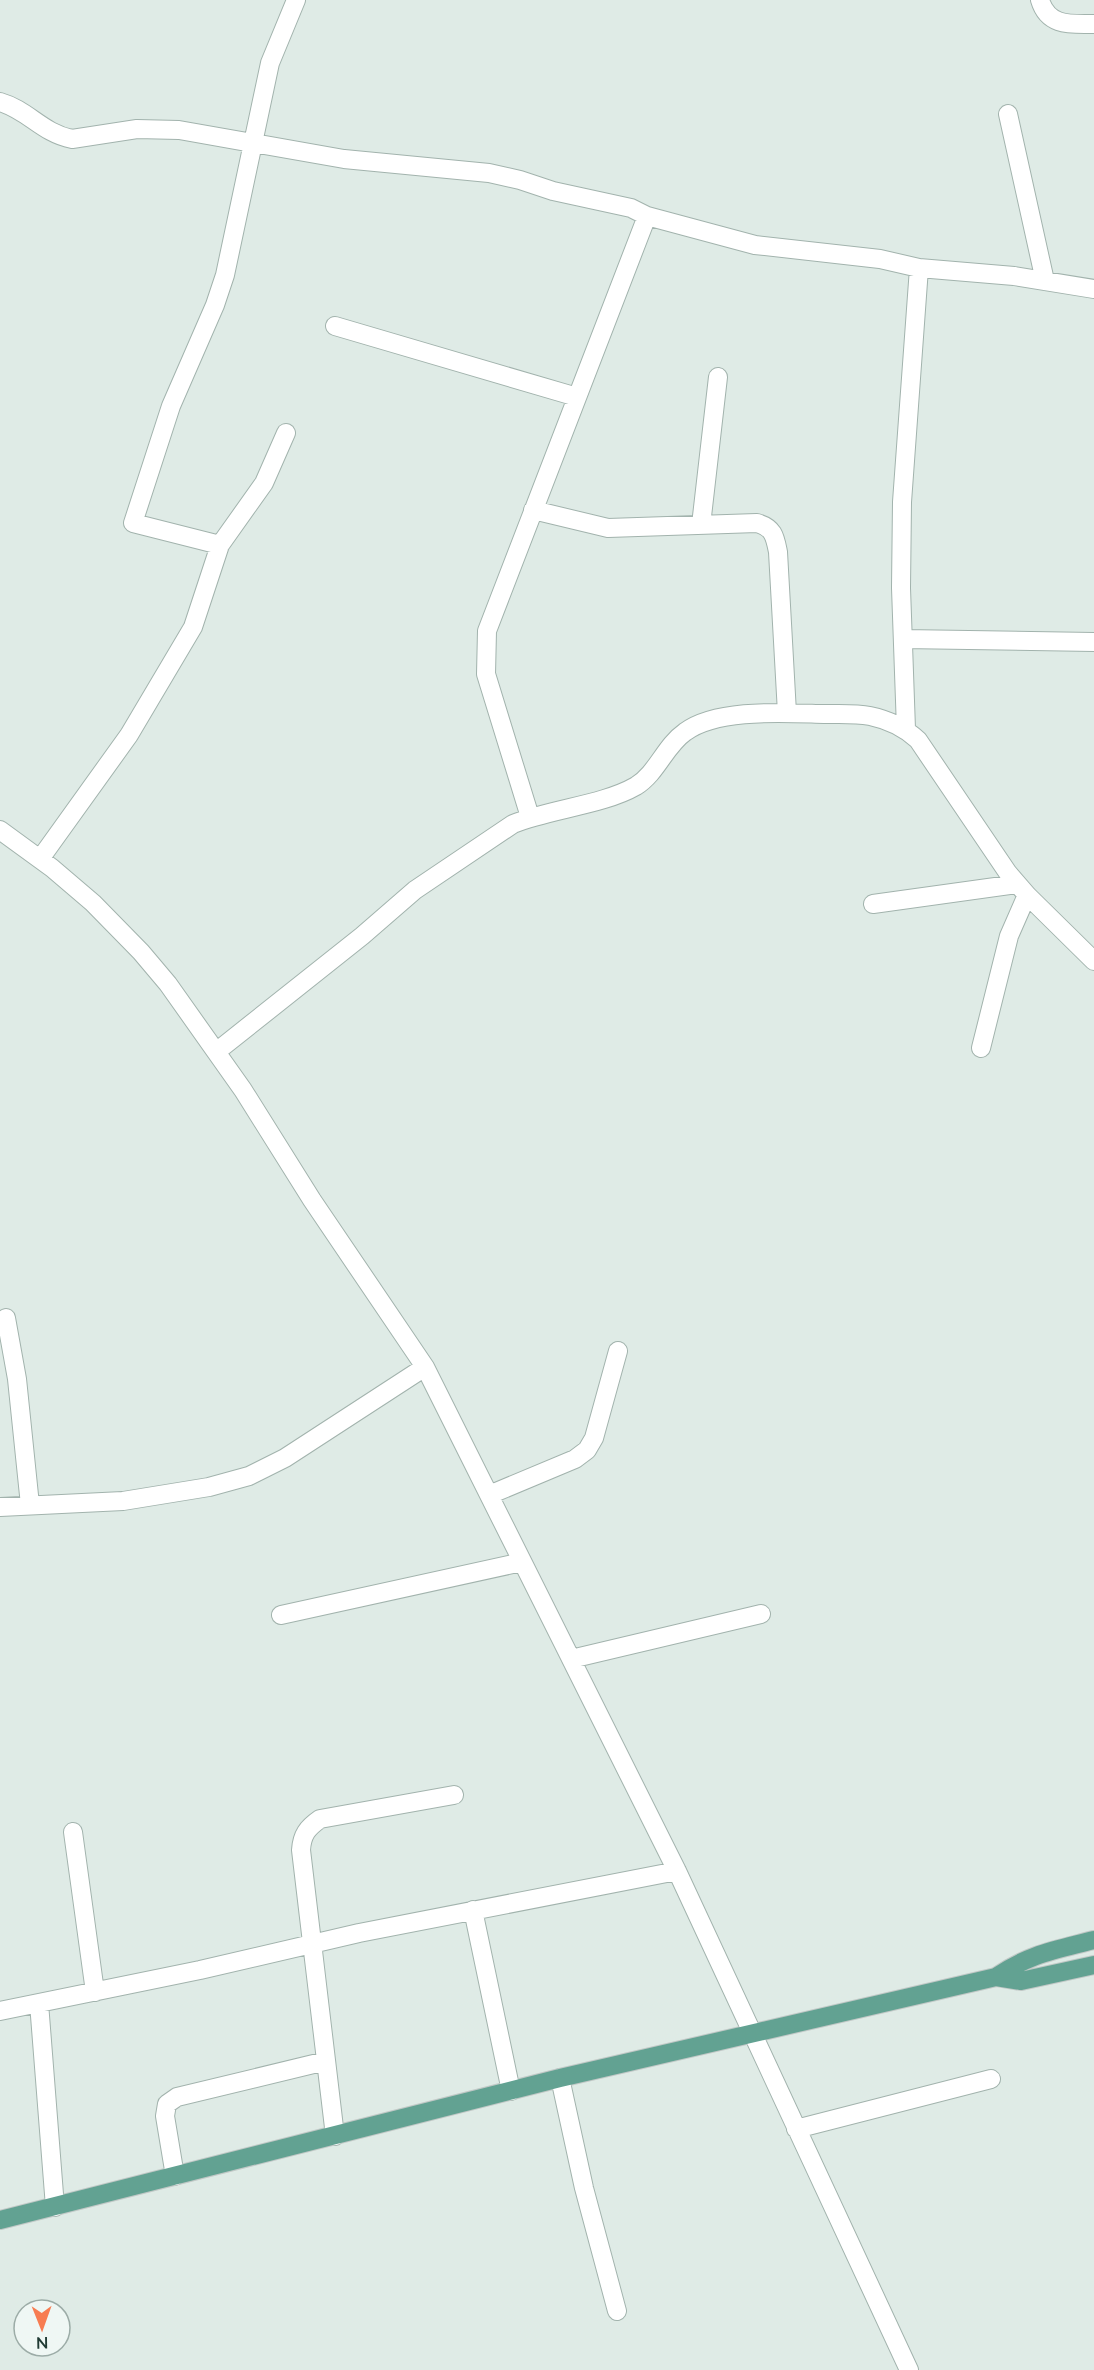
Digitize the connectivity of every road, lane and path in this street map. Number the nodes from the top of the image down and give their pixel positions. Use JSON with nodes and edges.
{"nodes":[{"id":1,"x":296,"y":0,"type":"edge"},
{"id":2,"x":1040,"y":0,"type":"edge"},
{"id":3,"x":1094,"y":24,"type":"edge"},
{"id":4,"x":0,"y":102,"type":"edge"},
{"id":5,"x":1008,"y":114,"type":"dead end"},
{"id":6,"x":254,"y":142,"type":"junction"},
{"id":7,"x":647,"y":216,"type":"junction"},
{"id":8,"x":919,"y":268,"type":"junction"},
{"id":9,"x":1044,"y":280,"type":"junction"},
{"id":10,"x":1094,"y":289,"type":"edge"},
{"id":11,"x":336,"y":326,"type":"dead end"},
{"id":12,"x":718,"y":378,"type":"dead end"},
{"id":13,"x":577,"y":397,"type":"junction"},
{"id":14,"x":286,"y":433,"type":"dead end"},
{"id":15,"x":533,"y":510,"type":"junction"},
{"id":16,"x":701,"y":525,"type":"junction"},
{"id":17,"x":220,"y":545,"type":"junction"},
{"id":18,"x":903,"y":639,"type":"junction"},
{"id":19,"x":1094,"y":642,"type":"edge"},
{"id":20,"x":787,"y":713,"type":"junction"},
{"id":21,"x":906,"y":729,"type":"junction"},
{"id":22,"x":530,"y":817,"type":"junction"},
{"id":23,"x":0,"y":830,"type":"edge"},
{"id":24,"x":40,"y":859,"type":"junction"},
{"id":25,"x":1022,"y":889,"type":"junction"},
{"id":26,"x":873,"y":904,"type":"dead end"},
{"id":27,"x":1094,"y":961,"type":"edge"},
{"id":28,"x":981,"y":1048,"type":"dead end"},
{"id":29,"x":216,"y":1052,"type":"junction"},
{"id":30,"x":6,"y":1318,"type":"dead end"},
{"id":31,"x":618,"y":1351,"type":"dead end"},
{"id":32,"x":425,"y":1367,"type":"junction"},
{"id":33,"x":489,"y":1496,"type":"junction"},
{"id":34,"x":30,"y":1505,"type":"junction"},
{"id":35,"x":0,"y":1507,"type":"edge"},
{"id":36,"x":522,"y":1562,"type":"junction"},
{"id":37,"x":761,"y":1614,"type":"dead end"},
{"id":38,"x":282,"y":1615,"type":"dead end"},
{"id":39,"x":571,"y":1659,"type":"junction"},
{"id":40,"x":454,"y":1795,"type":"dead end"},
{"id":41,"x":73,"y":1832,"type":"dead end"},
{"id":42,"x":677,"y":1871,"type":"junction"},
{"id":43,"x":473,"y":1910,"type":"junction"},
{"id":44,"x":1094,"y":1940,"type":"edge"},
{"id":45,"x":311,"y":1944,"type":"junction"},
{"id":46,"x":1094,"y":1965,"type":"edge"},
{"id":47,"x":996,"y":1977,"type":"junction"},
{"id":48,"x":94,"y":1992,"type":"junction"},
{"id":49,"x":39,"y":2003,"type":"junction"},
{"id":50,"x":0,"y":2011,"type":"edge"},
{"id":51,"x":752,"y":2033,"type":"junction"},
{"id":52,"x":326,"y":2061,"type":"junction"},
{"id":53,"x":560,"y":2078,"type":"junction"},
{"id":54,"x":991,"y":2079,"type":"dead end"},
{"id":55,"x":511,"y":2091,"type":"junction"},
{"id":56,"x":796,"y":2129,"type":"junction"},
{"id":57,"x":336,"y":2136,"type":"junction"},
{"id":58,"x":175,"y":2176,"type":"junction"},
{"id":59,"x":55,"y":2207,"type":"junction"},
{"id":60,"x":0,"y":2220,"type":"edge"},
{"id":61,"x":617,"y":2311,"type":"dead end"},
{"id":62,"x":909,"y":2370,"type":"edge"}],
"edges":[{"from":1,"to":6,"type":"street"},
{"from":2,"to":3,"type":"street"},
{"from":4,"to":6,"type":"street"},
{"from":5,"to":9,"type":"street"},
{"from":6,"to":7,"type":"street"},
{"from":6,"to":17,"type":"street"},
{"from":7,"to":8,"type":"street"},
{"from":7,"to":13,"type":"street"},
{"from":8,"to":9,"type":"street"},
{"from":8,"to":18,"type":"street"},
{"from":9,"to":10,"type":"street"},
{"from":11,"to":13,"type":"street"},
{"from":12,"to":16,"type":"street"},
{"from":13,"to":15,"type":"street"},
{"from":14,"to":17,"type":"street"},
{"from":15,"to":16,"type":"street"},
{"from":15,"to":22,"type":"street"},
{"from":16,"to":20,"type":"street"},
{"from":17,"to":24,"type":"street"},
{"from":18,"to":19,"type":"street"},
{"from":18,"to":21,"type":"street"},
{"from":20,"to":21,"type":"street"},
{"from":20,"to":22,"type":"street"},
{"from":21,"to":25,"type":"street"},
{"from":22,"to":29,"type":"street"},
{"from":23,"to":24,"type":"street"},
{"from":24,"to":29,"type":"street"},
{"from":25,"to":26,"type":"street"},
{"from":25,"to":27,"type":"street"},
{"from":25,"to":28,"type":"street"},
{"from":29,"to":32,"type":"street"},
{"from":30,"to":34,"type":"street"},
{"from":31,"to":33,"type":"street"},
{"from":32,"to":33,"type":"street"},
{"from":32,"to":34,"type":"street"},
{"from":33,"to":36,"type":"street"},
{"from":34,"to":35,"type":"street"},
{"from":36,"to":38,"type":"street"},
{"from":36,"to":39,"type":"street"},
{"from":37,"to":39,"type":"street"},
{"from":39,"to":42,"type":"street"},
{"from":40,"to":45,"type":"street"},
{"from":41,"to":48,"type":"street"},
{"from":42,"to":43,"type":"street"},
{"from":42,"to":51,"type":"street"},
{"from":43,"to":45,"type":"street"},
{"from":43,"to":55,"type":"street"},
{"from":44,"to":47,"type":"main road"},
{"from":45,"to":48,"type":"street"},
{"from":45,"to":52,"type":"street"},
{"from":46,"to":47,"type":"main road"},
{"from":47,"to":51,"type":"main road"},
{"from":48,"to":49,"type":"street"},
{"from":49,"to":50,"type":"street"},
{"from":49,"to":59,"type":"street"},
{"from":51,"to":53,"type":"main road"},
{"from":51,"to":56,"type":"street"},
{"from":52,"to":57,"type":"street"},
{"from":52,"to":58,"type":"street"},
{"from":53,"to":55,"type":"main road"},
{"from":53,"to":61,"type":"street"},
{"from":54,"to":56,"type":"street"},
{"from":55,"to":57,"type":"main road"},
{"from":56,"to":62,"type":"street"},
{"from":57,"to":58,"type":"main road"},
{"from":58,"to":59,"type":"main road"},
{"from":59,"to":60,"type":"main road"}]}
